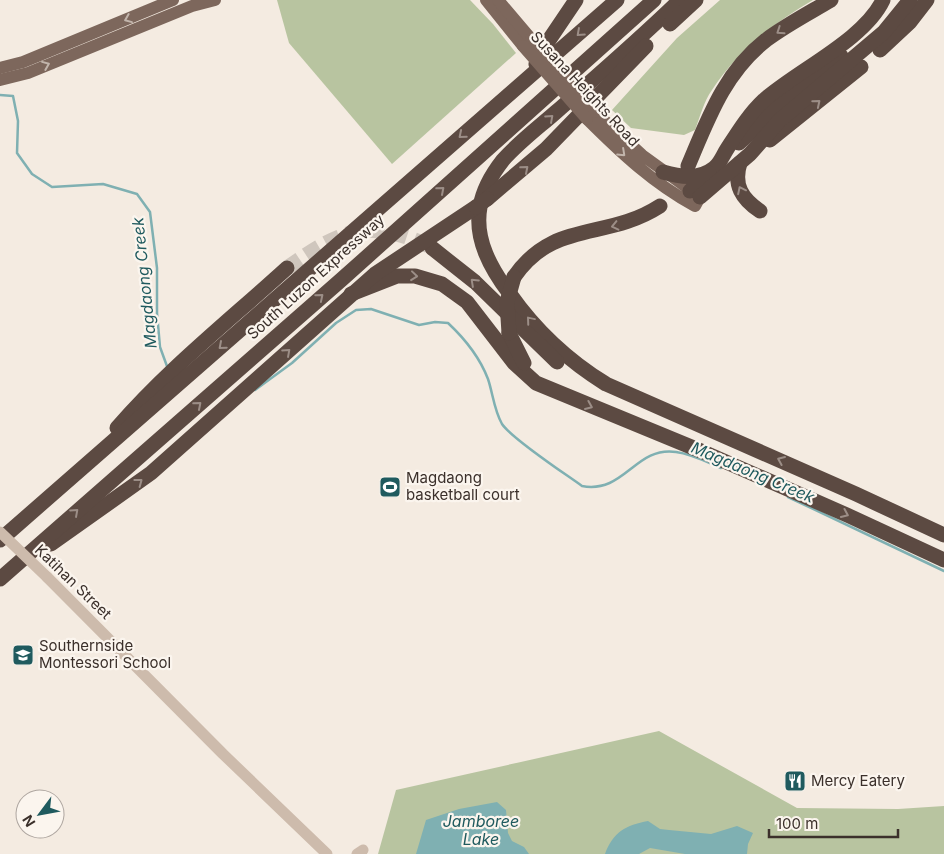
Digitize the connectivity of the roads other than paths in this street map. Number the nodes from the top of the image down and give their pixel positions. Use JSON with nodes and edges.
{"nodes":[{"id":1,"x":173,"y":0,"type":"edge"},
{"id":2,"x":215,"y":0,"type":"edge"},
{"id":3,"x":486,"y":0,"type":"edge"},
{"id":4,"x":498,"y":0,"type":"edge"},
{"id":5,"x":576,"y":0,"type":"edge"},
{"id":6,"x":616,"y":0,"type":"edge"},
{"id":7,"x":654,"y":0,"type":"edge"},
{"id":8,"x":680,"y":0,"type":"edge"},
{"id":9,"x":687,"y":0,"type":"edge"},
{"id":10,"x":696,"y":0,"type":"edge"},
{"id":11,"x":831,"y":0,"type":"edge"},
{"id":12,"x":883,"y":0,"type":"edge"},
{"id":13,"x":900,"y":0,"type":"edge"},
{"id":14,"x":910,"y":0,"type":"edge"},
{"id":15,"x":927,"y":0,"type":"edge"},
{"id":16,"x":652,"y":27,"type":"junction"},
{"id":17,"x":527,"y":43,"type":"junction"},
{"id":18,"x":0,"y":68,"type":"edge"},
{"id":19,"x":529,"y":78,"type":"junction"},
{"id":20,"x":0,"y":80,"type":"edge"},
{"id":21,"x":591,"y":115,"type":"junction"},
{"id":22,"x":745,"y":159,"type":"junction"},
{"id":23,"x":688,"y":166,"type":"dead end"},
{"id":24,"x":663,"y":172,"type":"junction"},
{"id":25,"x":720,"y":172,"type":"junction"},
{"id":26,"x":693,"y":199,"type":"junction"},
{"id":27,"x":660,"y":206,"type":"dead end"},
{"id":28,"x":760,"y":211,"type":"dead end"},
{"id":29,"x":432,"y":248,"type":"tunnel mouth"},
{"id":30,"x":288,"y":268,"type":"tunnel mouth"},
{"id":31,"x":351,"y":294,"type":"junction"},
{"id":32,"x":544,"y":387,"type":"junction"},
{"id":33,"x":751,"y":448,"type":"junction"},
{"id":34,"x":77,"y":474,"type":"junction"},
{"id":35,"x":0,"y":532,"type":"edge"},
{"id":36,"x":944,"y":536,"type":"edge"},
{"id":37,"x":0,"y":540,"type":"edge"},
{"id":38,"x":944,"y":560,"type":"edge"},
{"id":39,"x":0,"y":580,"type":"edge"},
{"id":40,"x":328,"y":854,"type":"edge"}],
"edges":[{"from":1,"to":18,"type":"main road","one_way":true},
{"from":20,"to":2,"type":"main road","one_way":true},
{"from":3,"to":17,"type":"main road","name":"Susana Heights Road"},
{"from":4,"to":17,"type":"main road","name":"Susana Heights Road"},
{"from":5,"to":19,"type":"highway"},
{"from":6,"to":19,"type":"highway","name":"South Luzon Expressway","one_way":true},
{"from":39,"to":7,"type":"highway","name":"South Luzon Expressway","one_way":true},
{"from":8,"to":16,"type":"highway"},
{"from":9,"to":16,"type":"highway"},
{"from":31,"to":10,"type":"highway","one_way":true},
{"from":11,"to":23,"type":"highway","one_way":true},
{"from":12,"to":25,"type":"highway"},
{"from":13,"to":25,"type":"highway"},
{"from":14,"to":22,"type":"highway"},
{"from":22,"to":15,"type":"highway","one_way":true},
{"from":33,"to":16,"type":"highway","one_way":true},
{"from":17,"to":21,"type":"main road","name":"Susana Heights Road","bridge":true},
{"from":19,"to":34,"type":"highway","name":"South Luzon Expressway","one_way":true},
{"from":21,"to":24,"type":"main road","name":"Susana Heights Road"},
{"from":21,"to":26,"type":"main road","name":"Susana Heights Road","one_way":true},
{"from":22,"to":25,"type":"highway"},
{"from":28,"to":22,"type":"highway","one_way":true},
{"from":24,"to":25,"type":"highway"},
{"from":24,"to":26,"type":"main road","name":"Susana Heights Road"},
{"from":25,"to":26,"type":"highway"},
{"from":27,"to":32,"type":"highway","one_way":true,"bridge":true},
{"from":33,"to":29,"type":"highway","one_way":true},
{"from":30,"to":34,"type":"highway"},
{"from":31,"to":32,"type":"highway","one_way":true},
{"from":39,"to":31,"type":"highway","one_way":true},
{"from":32,"to":38,"type":"highway","one_way":true},
{"from":36,"to":33,"type":"highway","one_way":true},
{"from":34,"to":37,"type":"highway","name":"South Luzon Expressway"},
{"from":35,"to":40,"type":"street","name":"Katihan Street","bridge":true}]}
